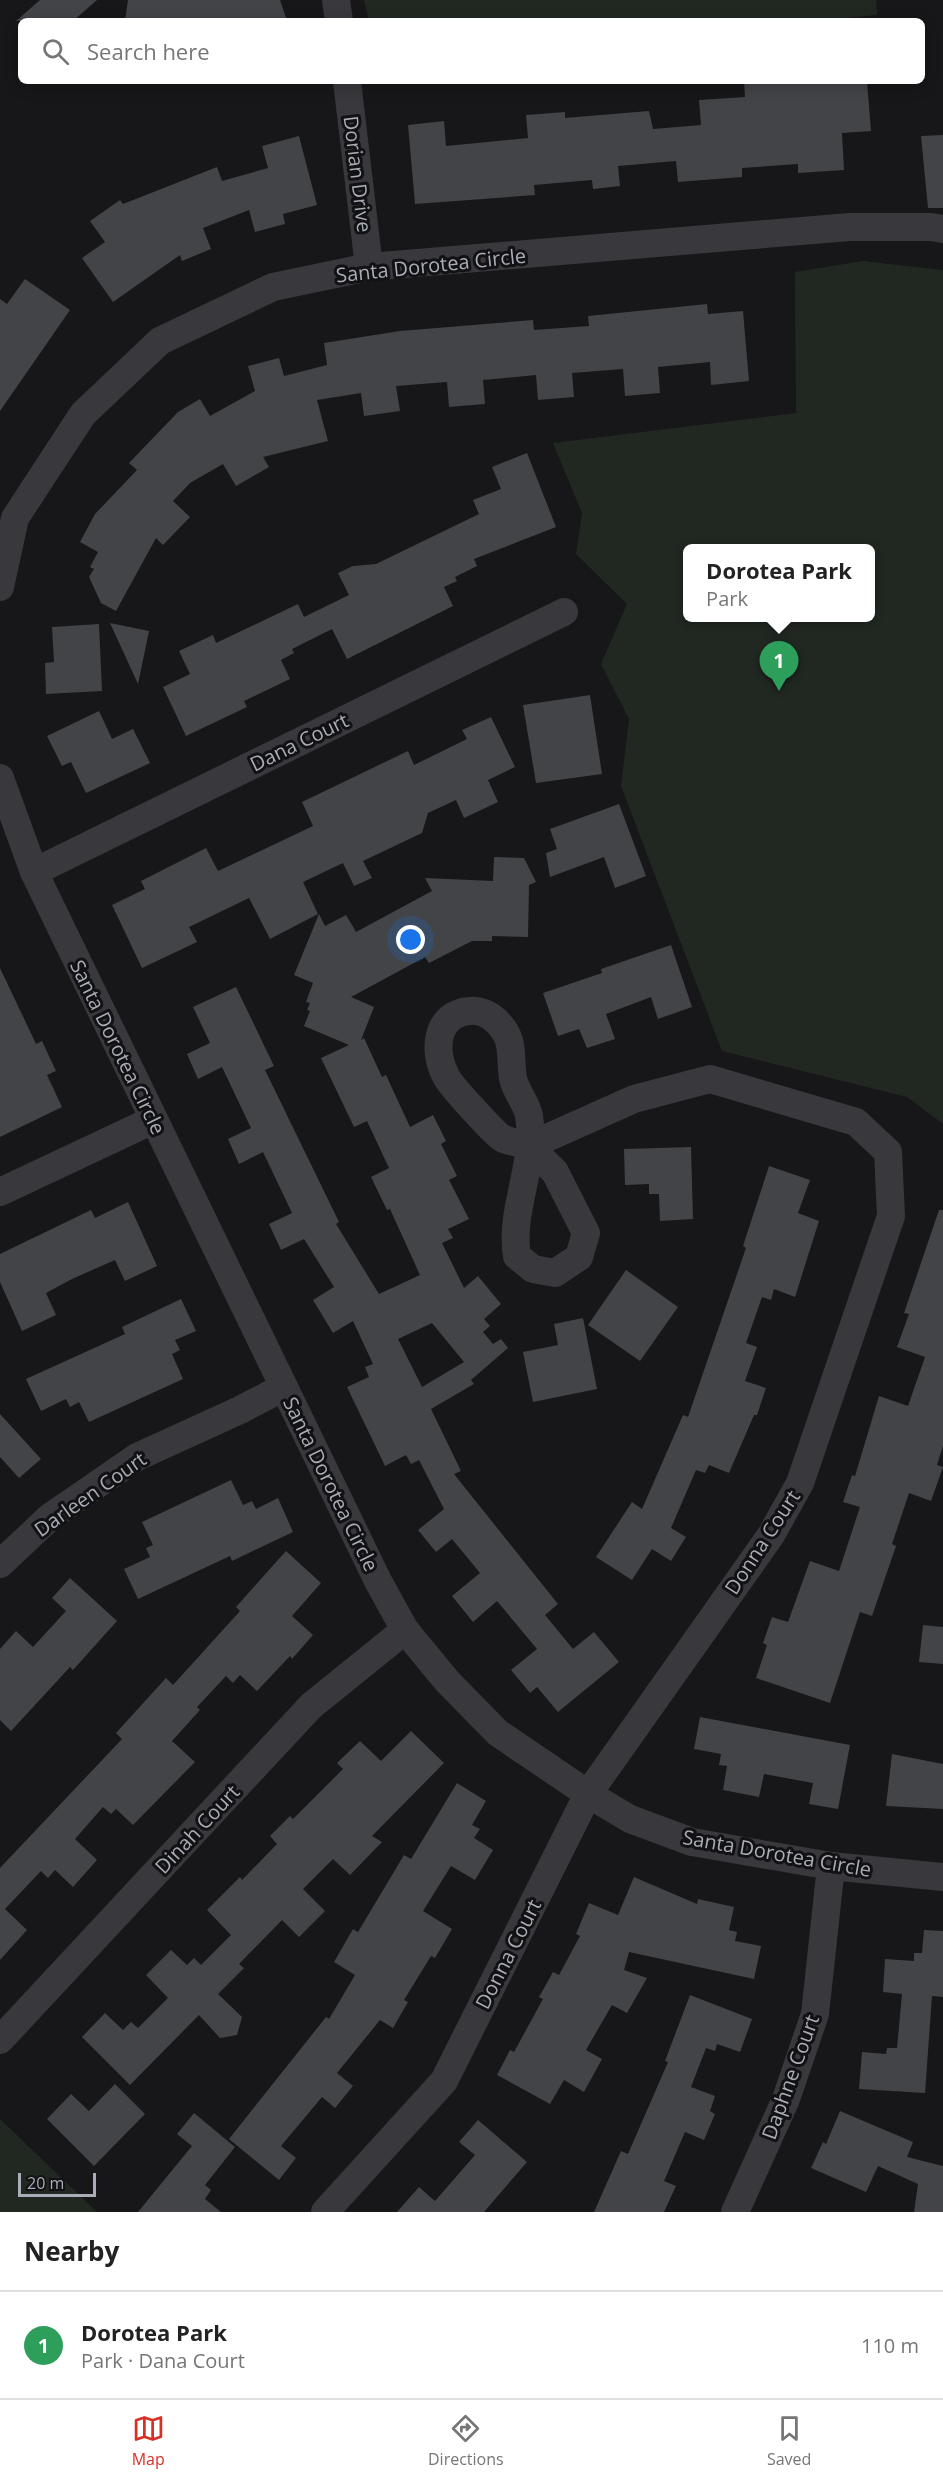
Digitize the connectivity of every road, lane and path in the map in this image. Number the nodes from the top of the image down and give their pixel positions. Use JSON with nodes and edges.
{"nodes":[{"id":1,"x":336,"y":0,"type":"edge"},
{"id":2,"x":339,"y":18,"type":"edge"},
{"id":3,"x":346,"y":84,"type":"edge"},
{"id":4,"x":943,"y":229,"type":"edge"},
{"id":5,"x":369,"y":267,"type":"junction"},
{"id":6,"x":0,"y":587,"type":"edge"},
{"id":7,"x":564,"y":612,"type":"dead end"},
{"id":8,"x":0,"y":778,"type":"edge"},
{"id":9,"x":33,"y":872,"type":"junction"},
{"id":10,"x":153,"y":1120,"type":"junction"},
{"id":11,"x":529,"y":1146,"type":"junction"},
{"id":12,"x":0,"y":1192,"type":"edge"},
{"id":13,"x":284,"y":1387,"type":"junction"},
{"id":14,"x":0,"y":1564,"type":"edge"},
{"id":15,"x":405,"y":1630,"type":"junction"},
{"id":16,"x":588,"y":1794,"type":"junction"},
{"id":17,"x":831,"y":1866,"type":"junction"},
{"id":18,"x":943,"y":1877,"type":"edge"},
{"id":19,"x":0,"y":2040,"type":"edge"},
{"id":20,"x":325,"y":2212,"type":"edge"},
{"id":21,"x":735,"y":2212,"type":"edge"}],
"edges":[{"from":1,"to":2,"type":"street"},
{"from":3,"to":5,"type":"street","name":"Dorian Drive"},
{"from":4,"to":5,"type":"street","name":"Santa Dorotea Circle"},
{"from":5,"to":6,"type":"street","name":"Santa Dorotea Circle"},
{"from":7,"to":9,"type":"street","name":"Dana Court"},
{"from":8,"to":9,"type":"street","name":"Santa Dorotea Circle"},
{"from":9,"to":10,"type":"street","name":"Santa Dorotea Circle"},
{"from":10,"to":12,"type":"street"},
{"from":10,"to":13,"type":"street","name":"Santa Dorotea Circle"},
{"from":11,"to":11,"type":"street"},
{"from":11,"to":16,"type":"street","name":"Donna Court"},
{"from":13,"to":14,"type":"street","name":"Darleen Court"},
{"from":13,"to":15,"type":"street","name":"Santa Dorotea Circle"},
{"from":15,"to":16,"type":"street","name":"Santa Dorotea Circle"},
{"from":15,"to":19,"type":"street","name":"Dinah Court"},
{"from":16,"to":17,"type":"street","name":"Santa Dorotea Circle"},
{"from":16,"to":20,"type":"street","name":"Donna Court"},
{"from":17,"to":18,"type":"street","name":"Santa Dorotea Circle"},
{"from":17,"to":21,"type":"street","name":"Daphne Court"}]}
